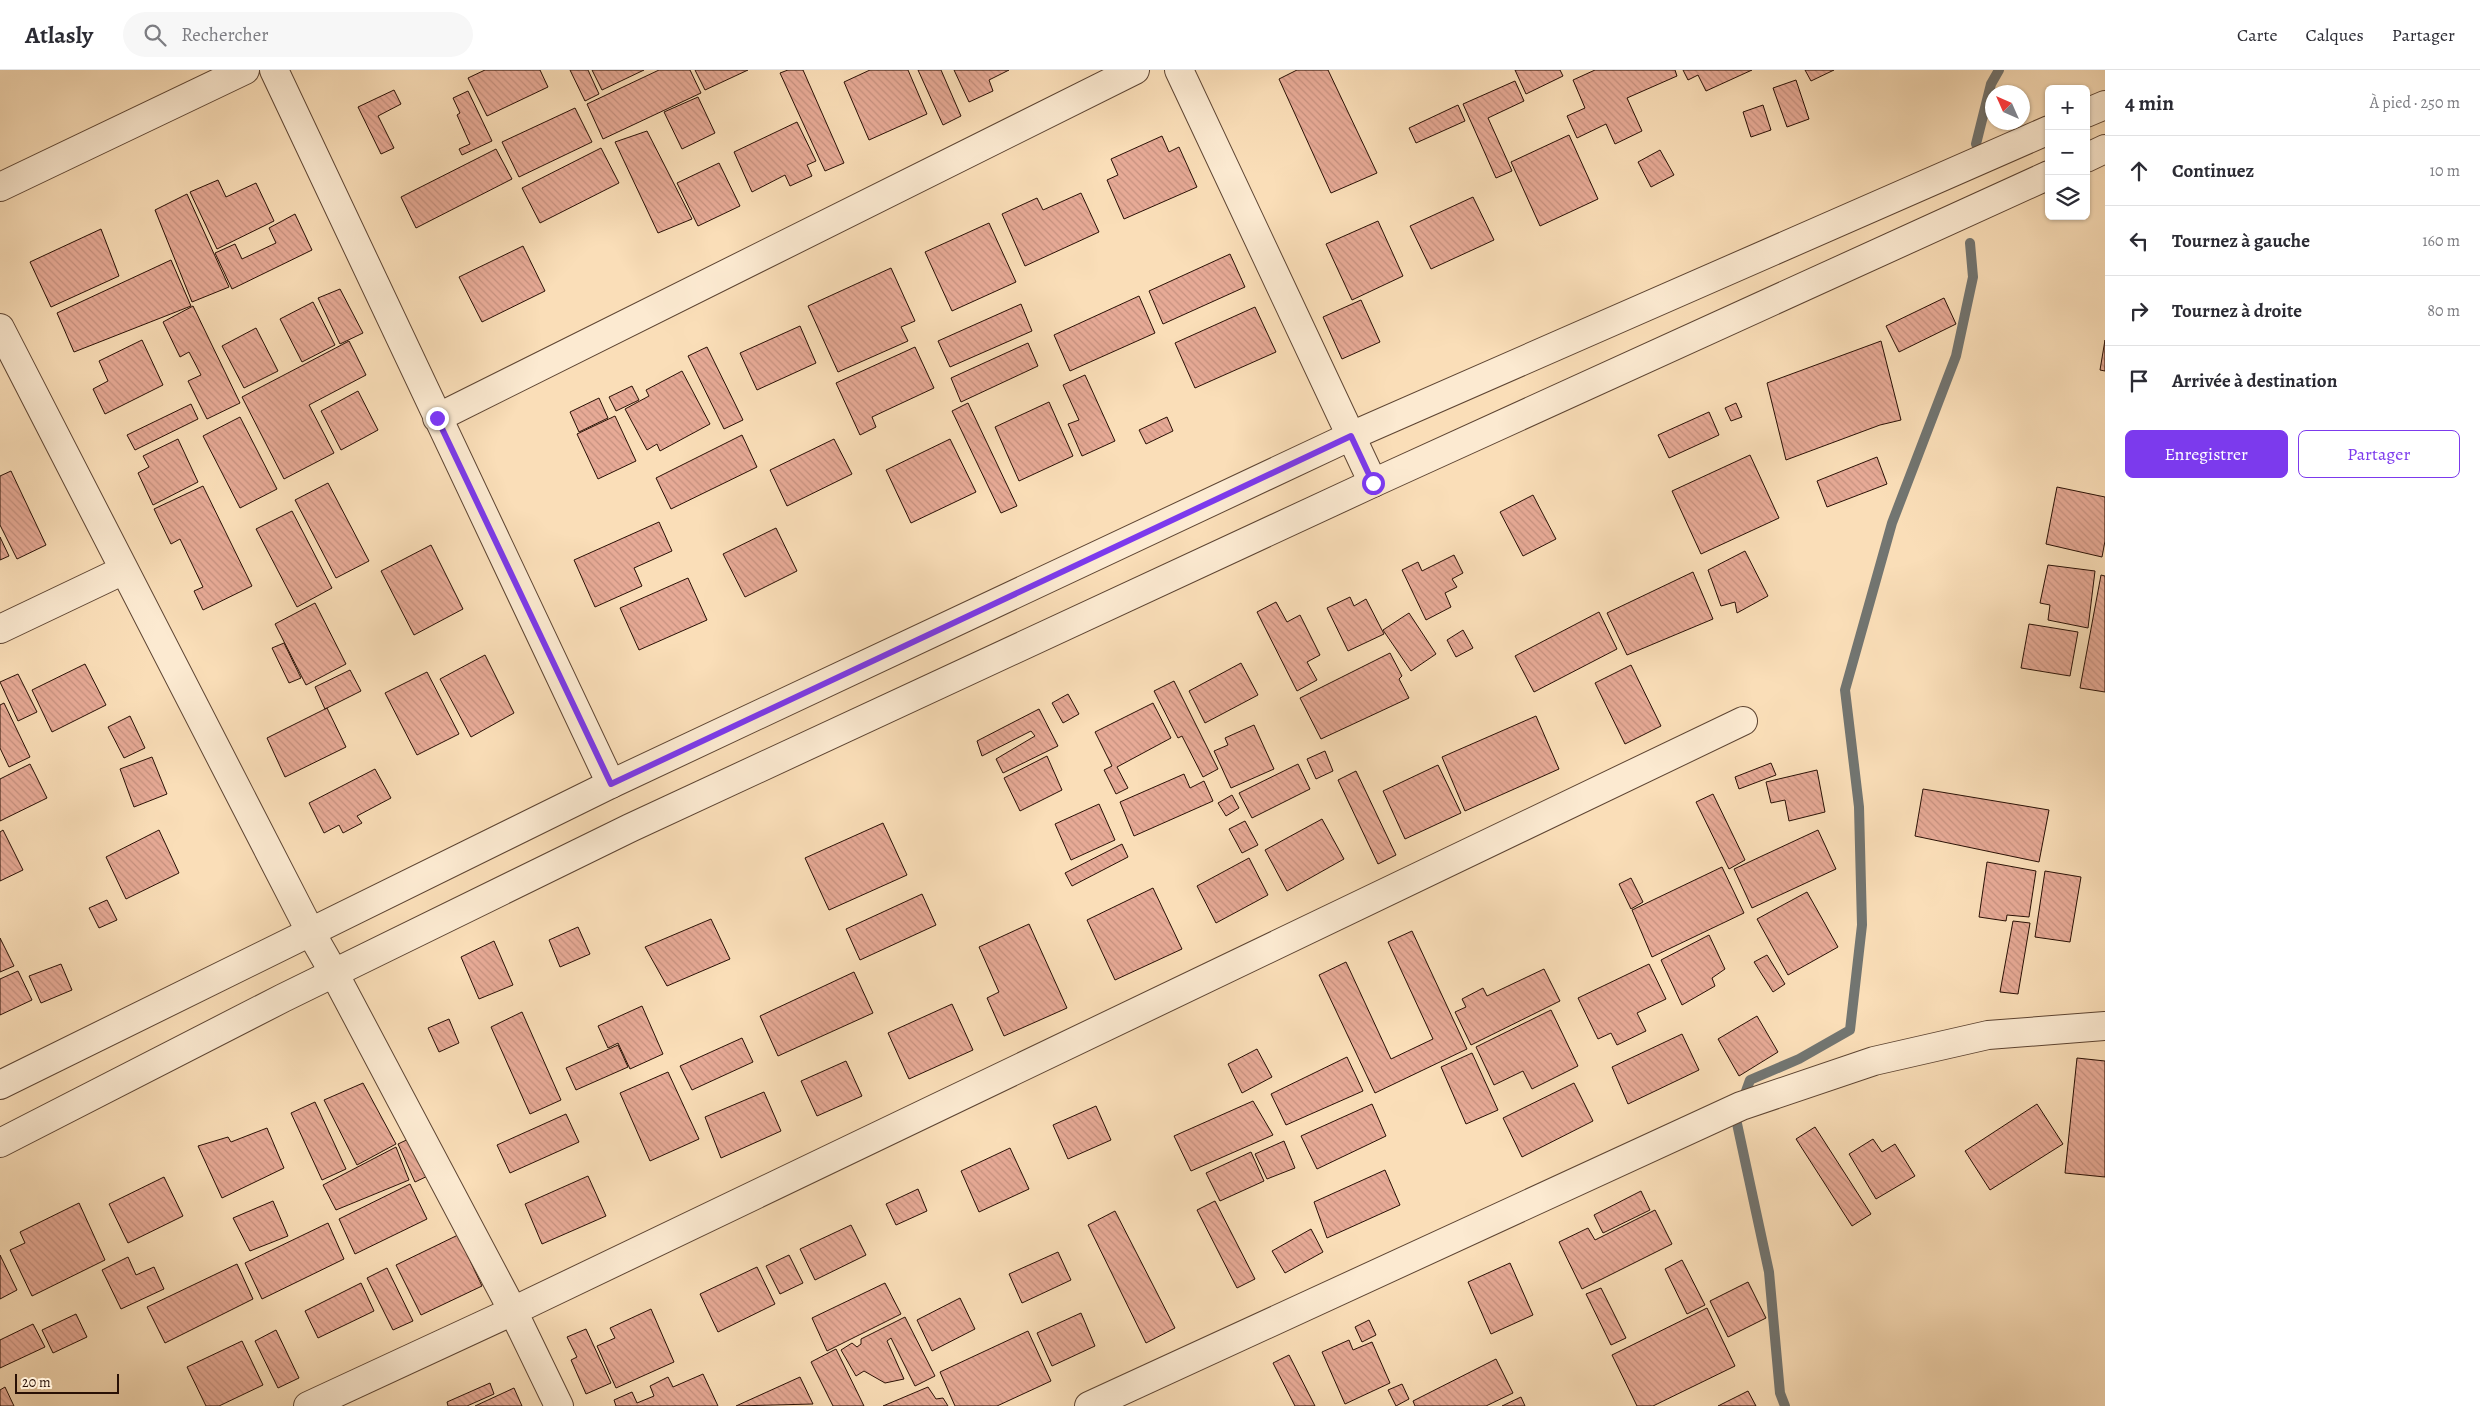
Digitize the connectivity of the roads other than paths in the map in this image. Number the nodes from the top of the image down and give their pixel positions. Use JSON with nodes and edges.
{"nodes":[{"id":1,"x":245,"y":70,"type":"edge"},
{"id":2,"x":274,"y":70,"type":"edge"},
{"id":3,"x":1135,"y":70,"type":"edge"},
{"id":4,"x":1180,"y":70,"type":"edge"},
{"id":5,"x":2105,"y":105,"type":"edge"},
{"id":6,"x":2090,"y":111,"type":"edge"},
{"id":7,"x":2045,"y":132,"type":"edge"},
{"id":8,"x":2105,"y":149,"type":"edge"},
{"id":9,"x":2090,"y":156,"type":"edge"},
{"id":10,"x":2045,"y":177,"type":"edge"},
{"id":11,"x":0,"y":187,"type":"edge"},
{"id":12,"x":0,"y":328,"type":"edge"},
{"id":13,"x":437,"y":418,"type":"junction"},
{"id":14,"x":1351,"y":436,"type":"junction"},
{"id":15,"x":1373,"y":483,"type":"junction"},
{"id":16,"x":124,"y":570,"type":"junction"},
{"id":17,"x":0,"y":629,"type":"edge"},
{"id":18,"x":1743,"y":721,"type":"dead end"},
{"id":19,"x":611,"y":784,"type":"junction"},
{"id":20,"x":310,"y":931,"type":"junction"},
{"id":21,"x":334,"y":973,"type":"junction"},
{"id":22,"x":2105,"y":1026,"type":"edge"},
{"id":23,"x":0,"y":1085,"type":"edge"},
{"id":24,"x":0,"y":1143,"type":"edge"},
{"id":25,"x":513,"y":1311,"type":"junction"},
{"id":26,"x":308,"y":1406,"type":"edge"},
{"id":27,"x":559,"y":1406,"type":"edge"},
{"id":28,"x":1089,"y":1406,"type":"edge"}],
"edges":[{"from":1,"to":11,"type":"street"},
{"from":2,"to":13,"type":"street"},
{"from":3,"to":13,"type":"street"},
{"from":4,"to":14,"type":"street"},
{"from":5,"to":6,"type":"street"},
{"from":7,"to":14,"type":"street"},
{"from":8,"to":9,"type":"street"},
{"from":10,"to":15,"type":"street"},
{"from":12,"to":16,"type":"street"},
{"from":13,"to":19,"type":"street"},
{"from":14,"to":15,"type":"street"},
{"from":14,"to":19,"type":"street"},
{"from":15,"to":21,"type":"street"},
{"from":16,"to":17,"type":"street"},
{"from":16,"to":20,"type":"street"},
{"from":18,"to":25,"type":"street"},
{"from":19,"to":20,"type":"street"},
{"from":20,"to":21,"type":"street"},
{"from":20,"to":23,"type":"street"},
{"from":21,"to":24,"type":"street"},
{"from":21,"to":25,"type":"street"},
{"from":22,"to":28,"type":"street"},
{"from":25,"to":26,"type":"street"},
{"from":25,"to":27,"type":"street"}]}
